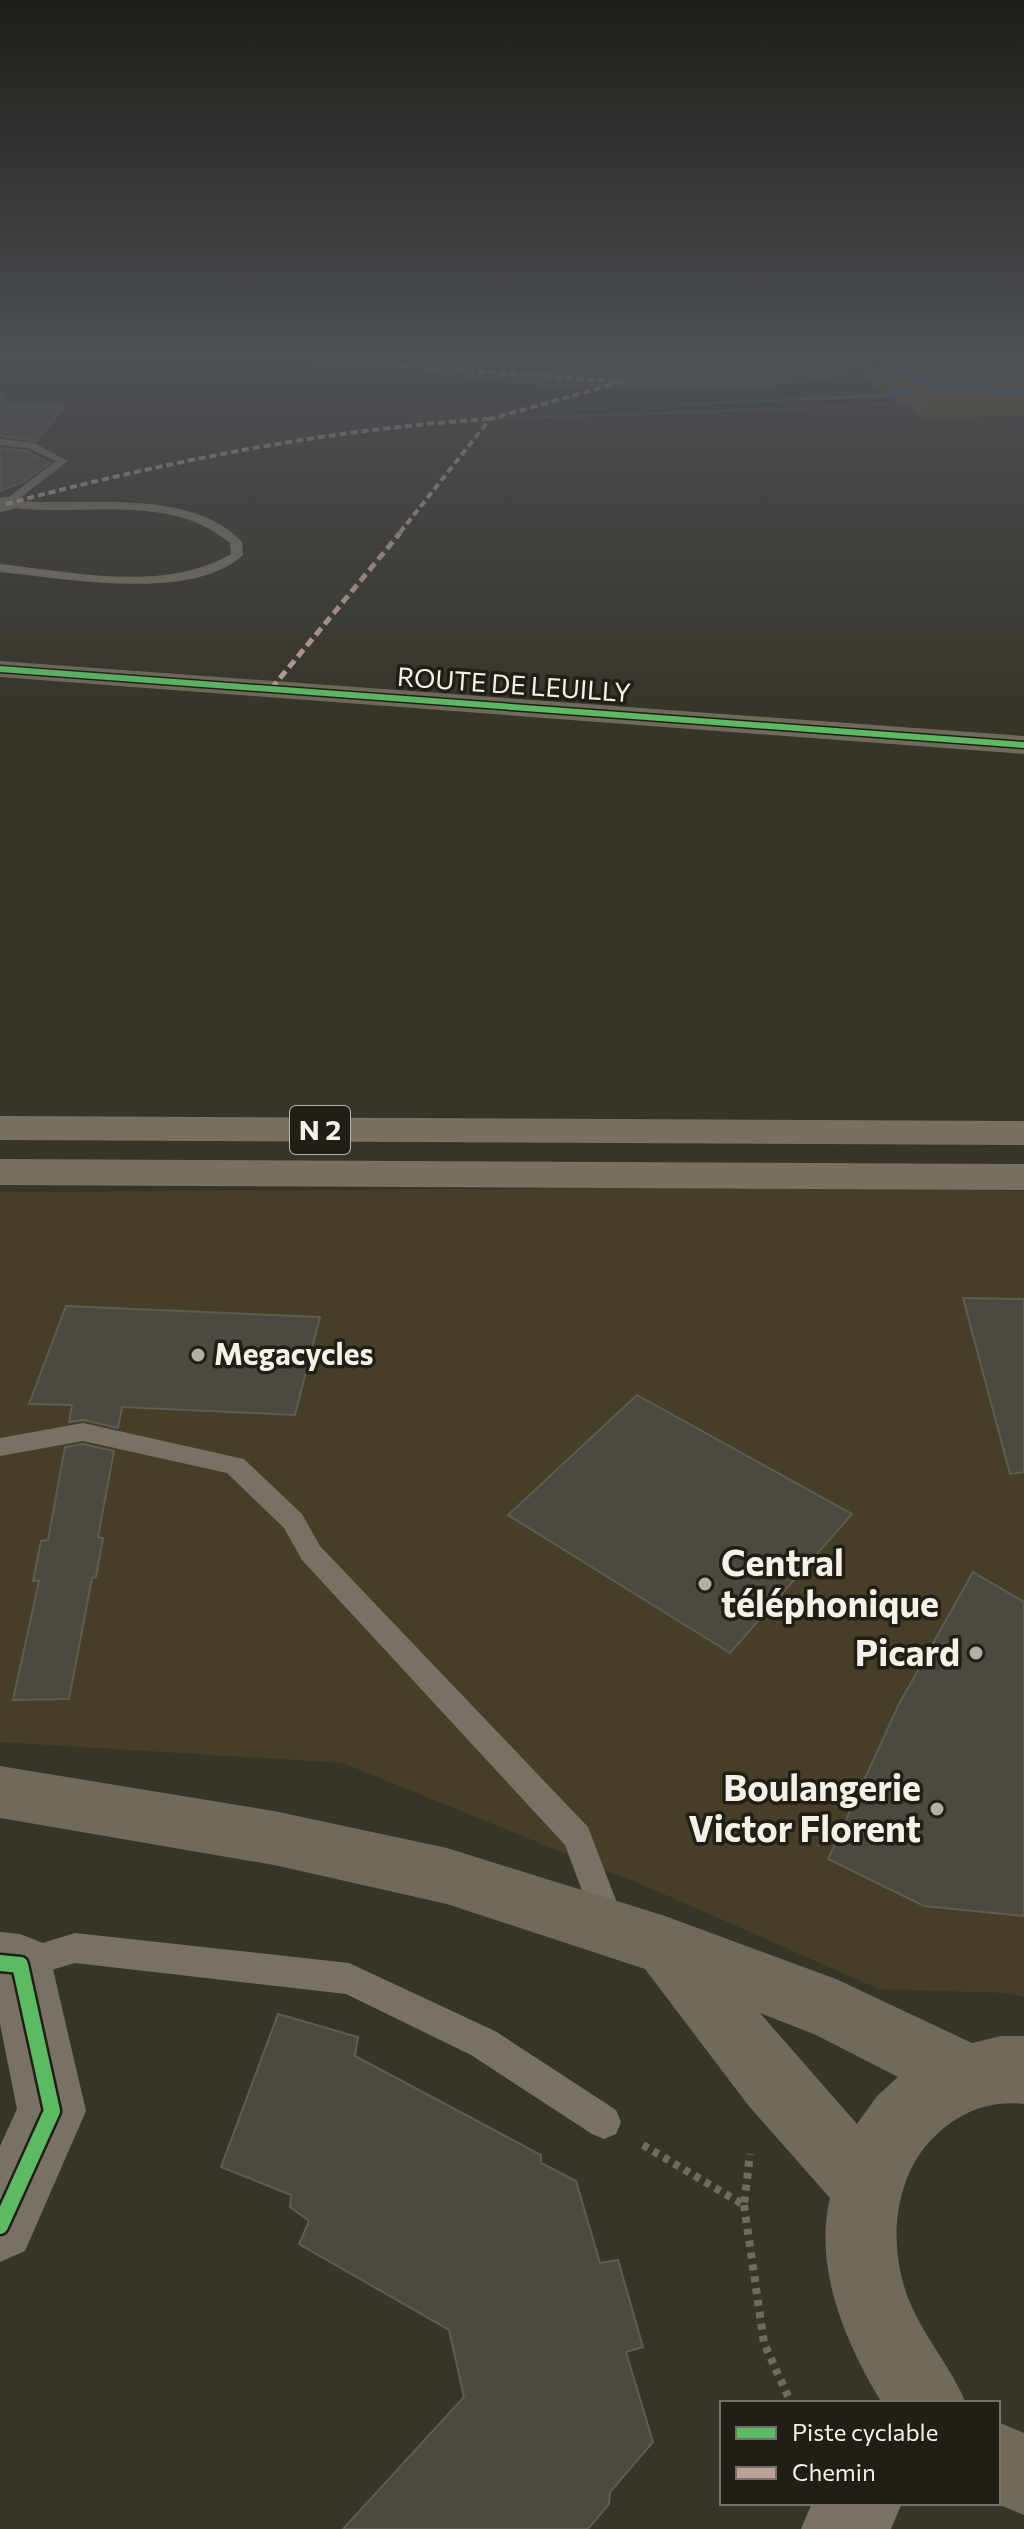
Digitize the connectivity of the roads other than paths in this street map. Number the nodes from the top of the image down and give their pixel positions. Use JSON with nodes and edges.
{"nodes":[{"id":1,"x":43,"y":475,"type":"edge"},
{"id":2,"x":3,"y":504,"type":"edge"},
{"id":3,"x":0,"y":568,"type":"edge"},
{"id":4,"x":0,"y":669,"type":"edge"},
{"id":5,"x":1024,"y":745,"type":"edge"},
{"id":6,"x":0,"y":1128,"type":"edge"},
{"id":7,"x":1024,"y":1133,"type":"edge"},
{"id":8,"x":0,"y":1172,"type":"edge"},
{"id":9,"x":1024,"y":1177,"type":"edge"},
{"id":10,"x":0,"y":1447,"type":"edge"},
{"id":11,"x":0,"y":1792,"type":"edge"},
{"id":12,"x":638,"y":1937,"type":"junction"},
{"id":13,"x":10,"y":1964,"type":"edge"},
{"id":14,"x":996,"y":2073,"type":"edge"},
{"id":15,"x":604,"y":2122,"type":"dead end"},
{"id":16,"x":867,"y":2187,"type":"junction"},
{"id":17,"x":0,"y":2226,"type":"edge"},
{"id":18,"x":927,"y":2401,"type":"edge"},
{"id":19,"x":1000,"y":2462,"type":"edge"},
{"id":20,"x":1024,"y":2476,"type":"edge"},
{"id":21,"x":860,"y":2505,"type":"edge"},
{"id":22,"x":841,"y":2529,"type":"edge"}],
"edges":[{"from":1,"to":2,"type":"lane"},
{"from":2,"to":3,"type":"lane"},
{"from":4,"to":5,"type":"main road","name":"ROUTE DE LEUILLY"},
{"from":6,"to":7,"type":"main road","number":"N 2"},
{"from":8,"to":9,"type":"main road"},
{"from":10,"to":12,"type":"lane"},
{"from":11,"to":12,"type":"main road"},
{"from":12,"to":14,"type":"main road"},
{"from":12,"to":16,"type":"main road"},
{"from":13,"to":15,"type":"lane"},
{"from":13,"to":17,"type":"street"},
{"from":14,"to":16,"type":"main road"},
{"from":16,"to":18,"type":"main road"},
{"from":19,"to":20,"type":"main road"},
{"from":21,"to":22,"type":"street"}]}
